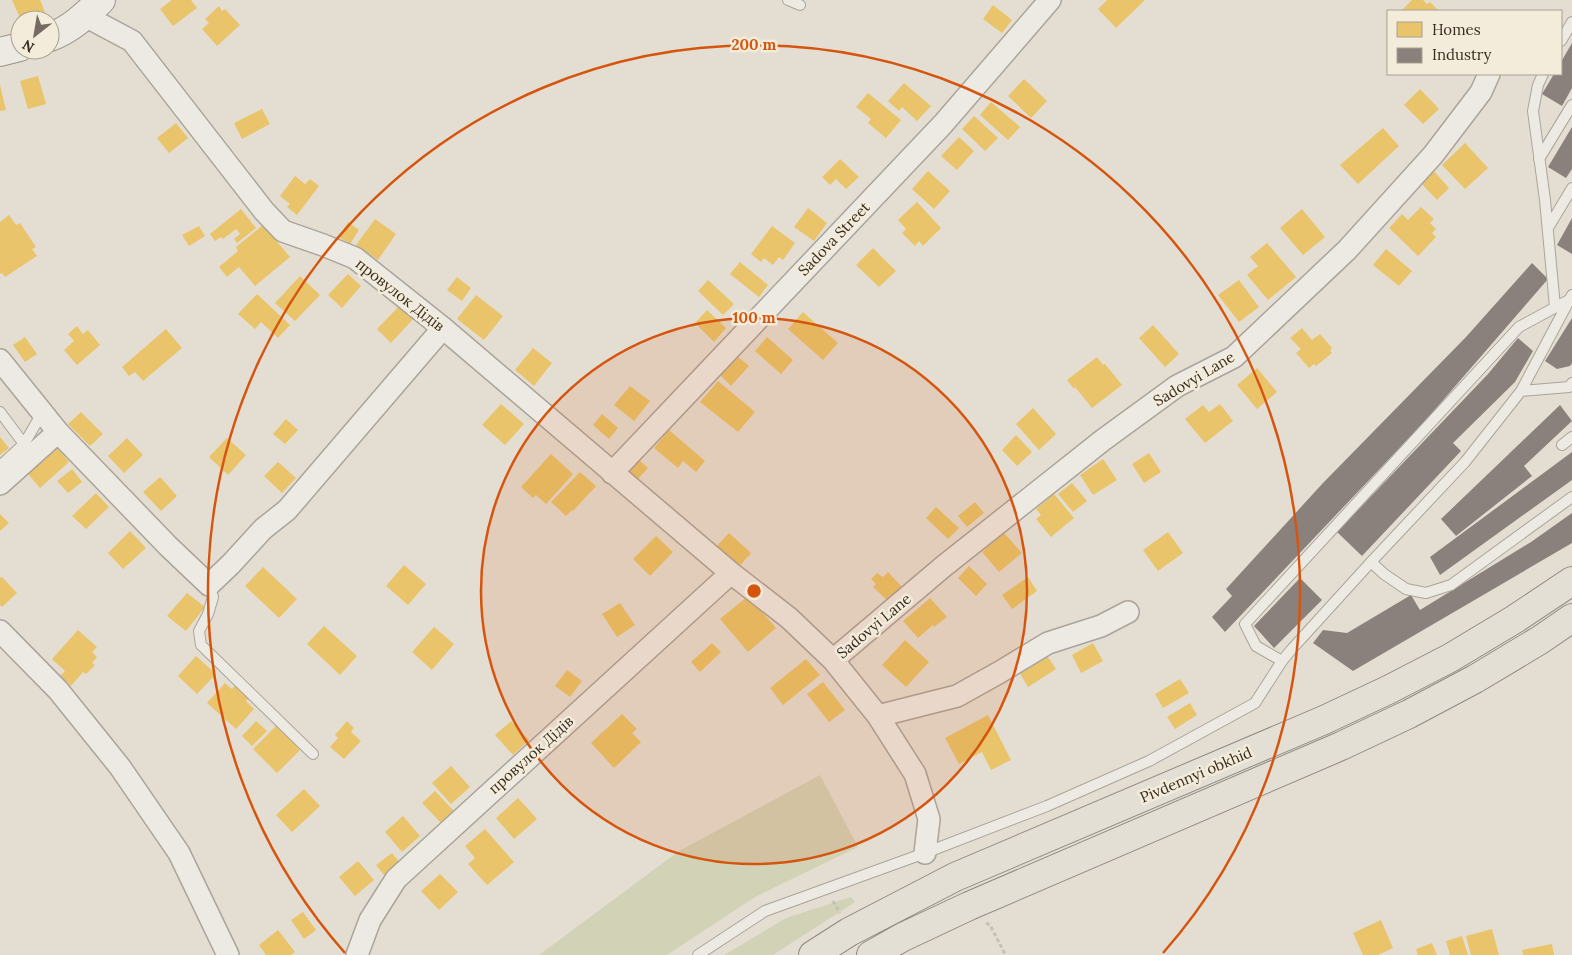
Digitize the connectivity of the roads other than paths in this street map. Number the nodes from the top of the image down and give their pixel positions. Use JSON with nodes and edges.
{"nodes":[{"id":1,"x":788,"y":0,"type":"edge"},
{"id":2,"x":1050,"y":0,"type":"edge"},
{"id":3,"x":800,"y":5,"type":"dead end"},
{"id":4,"x":93,"y":8,"type":"edge"},
{"id":5,"x":1572,"y":22,"type":"edge"},
{"id":6,"x":60,"y":32,"type":"edge"},
{"id":7,"x":1562,"y":39,"type":"edge"},
{"id":8,"x":1489,"y":75,"type":"edge"},
{"id":9,"x":1543,"y":75,"type":"edge"},
{"id":10,"x":1572,"y":105,"type":"edge"},
{"id":11,"x":1539,"y":159,"type":"junction"},
{"id":12,"x":1572,"y":188,"type":"edge"},
{"id":13,"x":1548,"y":228,"type":"junction"},
{"id":14,"x":1571,"y":297,"type":"edge"},
{"id":15,"x":1555,"y":307,"type":"junction"},
{"id":16,"x":444,"y":328,"type":"junction"},
{"id":17,"x":0,"y":360,"type":"edge"},
{"id":18,"x":1571,"y":386,"type":"edge"},
{"id":19,"x":1521,"y":391,"type":"junction"},
{"id":20,"x":0,"y":412,"type":"edge"},
{"id":21,"x":44,"y":413,"type":"junction"},
{"id":22,"x":58,"y":432,"type":"junction"},
{"id":23,"x":1572,"y":437,"type":"edge"},
{"id":24,"x":24,"y":444,"type":"junction"},
{"id":25,"x":1562,"y":445,"type":"dead end"},
{"id":26,"x":0,"y":466,"type":"edge"},
{"id":27,"x":612,"y":473,"type":"junction"},
{"id":28,"x":0,"y":484,"type":"edge"},
{"id":29,"x":1572,"y":497,"type":"edge"},
{"id":30,"x":1371,"y":562,"type":"junction"},
{"id":31,"x":731,"y":573,"type":"junction"},
{"id":32,"x":1572,"y":582,"type":"edge"},
{"id":33,"x":209,"y":585,"type":"junction"},
{"id":34,"x":1128,"y":612,"type":"dead end"},
{"id":35,"x":1572,"y":618,"type":"edge"},
{"id":36,"x":0,"y":631,"type":"edge"},
{"id":37,"x":833,"y":660,"type":"junction"},
{"id":38,"x":1282,"y":661,"type":"junction"},
{"id":39,"x":878,"y":716,"type":"junction"},
{"id":40,"x":313,"y":754,"type":"dead end"},
{"id":41,"x":925,"y":853,"type":"junction"},
{"id":42,"x":228,"y":955,"type":"edge"},
{"id":43,"x":357,"y":955,"type":"edge"},
{"id":44,"x":698,"y":955,"type":"edge"},
{"id":45,"x":813,"y":955,"type":"edge"},
{"id":46,"x":871,"y":955,"type":"edge"}],
"edges":[{"from":1,"to":3,"type":"lane"},
{"from":2,"to":27,"type":"street","name":"Sadova Street"},
{"from":4,"to":6,"type":"street"},
{"from":4,"to":16,"type":"street","name":"провулок Дідів"},
{"from":5,"to":7,"type":"lane"},
{"from":8,"to":37,"type":"street","name":"Sadovyi Lane"},
{"from":9,"to":11,"type":"lane"},
{"from":10,"to":11,"type":"lane"},
{"from":11,"to":13,"type":"lane"},
{"from":12,"to":13,"type":"lane"},
{"from":13,"to":15,"type":"lane"},
{"from":14,"to":15,"type":"lane"},
{"from":14,"to":19,"type":"lane"},
{"from":15,"to":38,"type":"lane"},
{"from":16,"to":27,"type":"street","name":"провулок Дідів"},
{"from":16,"to":33,"type":"street"},
{"from":17,"to":21,"type":"street"},
{"from":18,"to":19,"type":"lane"},
{"from":19,"to":30,"type":"lane"},
{"from":20,"to":24,"type":"lane"},
{"from":21,"to":22,"type":"street"},
{"from":21,"to":24,"type":"lane"},
{"from":22,"to":28,"type":"street"},
{"from":22,"to":33,"type":"street"},
{"from":23,"to":25,"type":"lane"},
{"from":24,"to":26,"type":"lane"},
{"from":27,"to":31,"type":"street","name":"провулок Дідів"},
{"from":29,"to":30,"type":"lane"},
{"from":30,"to":38,"type":"lane"},
{"from":31,"to":37,"type":"street","name":"провулок Дідів"},
{"from":31,"to":43,"type":"street","name":"провулок Дідів"},
{"from":32,"to":45,"type":"main road","name":"Pivdennyi obkhid"},
{"from":33,"to":40,"type":"lane"},
{"from":34,"to":39,"type":"street"},
{"from":35,"to":46,"type":"main road","name":"Pivdennyi obkhid"},
{"from":36,"to":42,"type":"street"},
{"from":37,"to":39,"type":"street","name":"провулок Дідів"},
{"from":38,"to":41,"type":"lane"},
{"from":39,"to":41,"type":"street","name":"провулок Дідів"},
{"from":41,"to":44,"type":"lane"}]}
